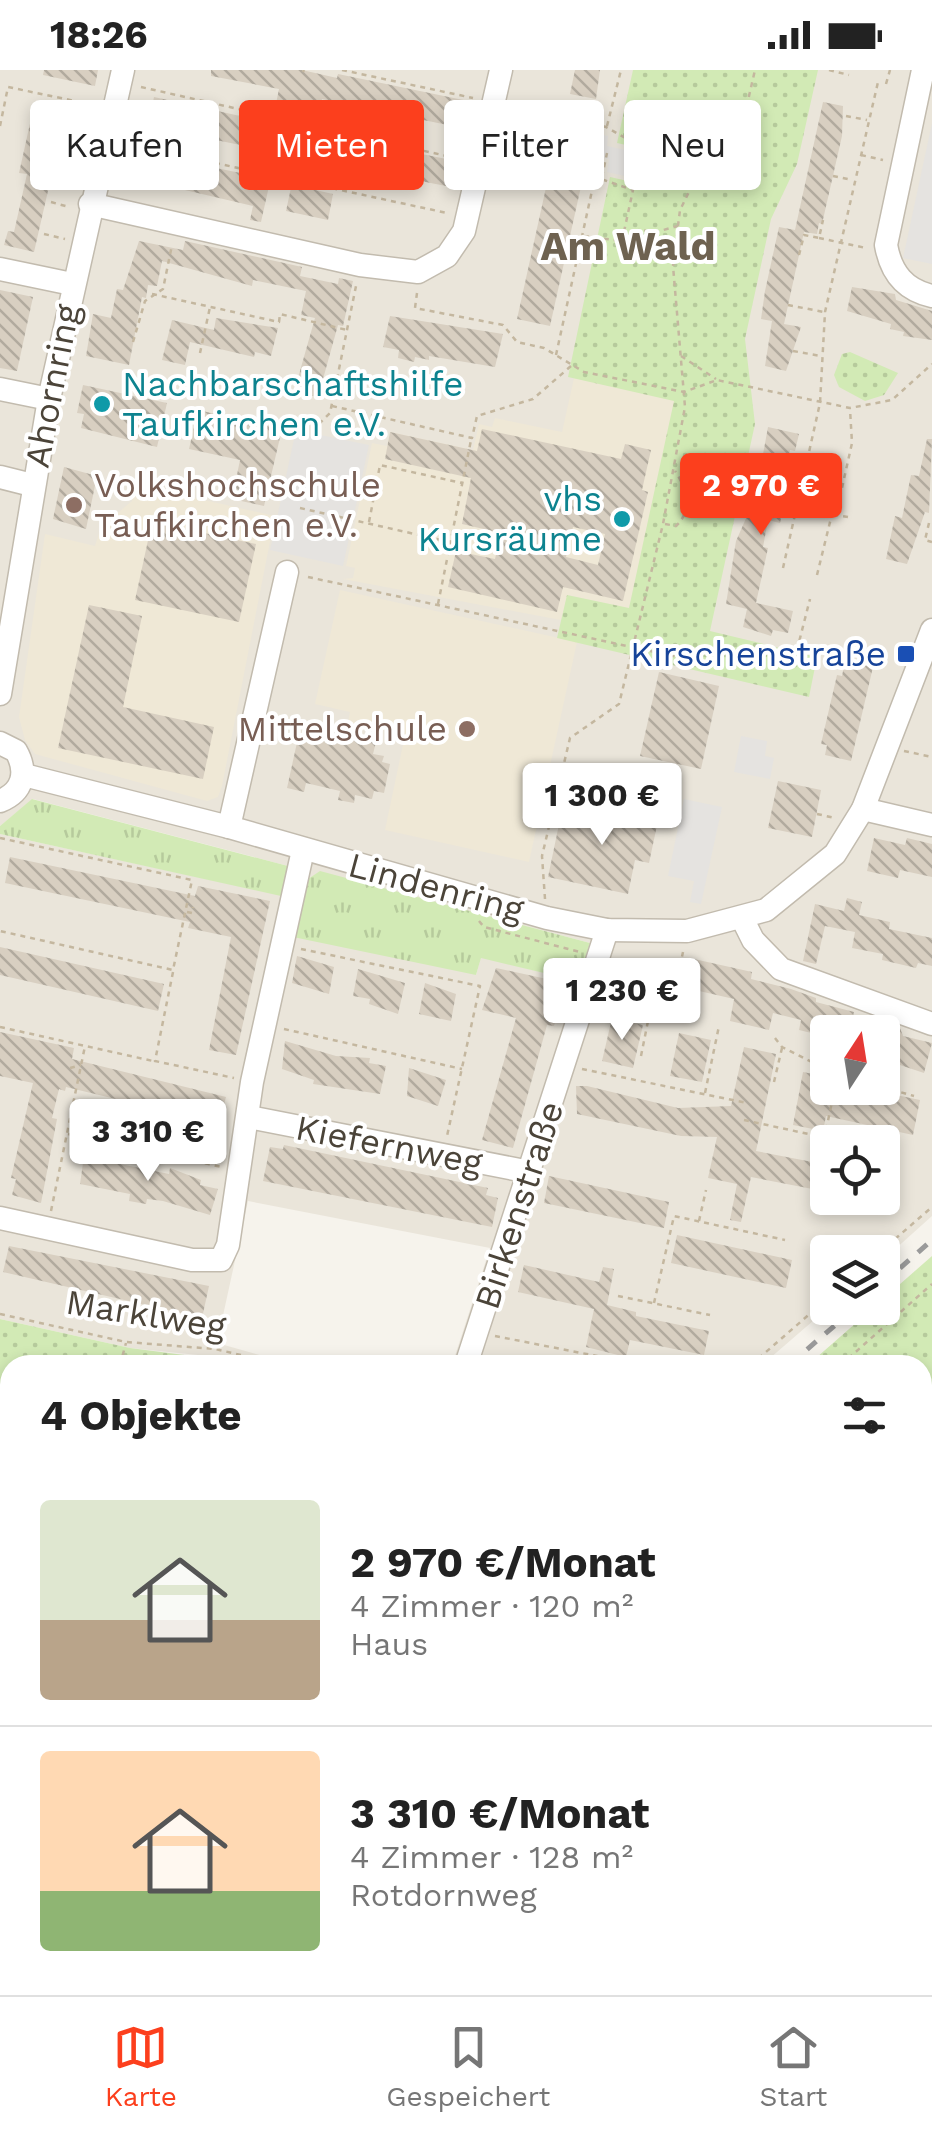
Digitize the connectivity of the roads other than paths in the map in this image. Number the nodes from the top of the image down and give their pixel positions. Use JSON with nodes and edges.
{"nodes":[{"id":1,"x":501,"y":70,"type":"edge"},
{"id":2,"x":923,"y":70,"type":"edge"},
{"id":3,"x":122,"y":76,"type":"edge"},
{"id":4,"x":91,"y":200,"type":"junction"},
{"id":5,"x":0,"y":270,"type":"edge"},
{"id":6,"x":72,"y":284,"type":"junction"},
{"id":7,"x":932,"y":296,"type":"edge"},
{"id":8,"x":0,"y":389,"type":"edge"},
{"id":9,"x":49,"y":400,"type":"junction"},
{"id":10,"x":0,"y":477,"type":"edge"},
{"id":11,"x":32,"y":484,"type":"junction"},
{"id":12,"x":286,"y":572,"type":"road end"},
{"id":13,"x":932,"y":630,"type":"edge"},
{"id":14,"x":2,"y":658,"type":"edge"},
{"id":15,"x":0,"y":694,"type":"edge"},
{"id":16,"x":0,"y":742,"type":"edge"},
{"id":17,"x":24,"y":775,"type":"junction"},
{"id":18,"x":0,"y":801,"type":"edge"},
{"id":19,"x":863,"y":808,"type":"junction"},
{"id":20,"x":932,"y":826,"type":"edge"},
{"id":21,"x":230,"y":827,"type":"junction"},
{"id":22,"x":303,"y":850,"type":"junction"},
{"id":23,"x":743,"y":920,"type":"junction"},
{"id":24,"x":607,"y":930,"type":"junction"},
{"id":25,"x":932,"y":1024,"type":"edge"},
{"id":26,"x":249,"y":1116,"type":"junction"},
{"id":27,"x":530,"y":1172,"type":"junction"},
{"id":28,"x":0,"y":1218,"type":"edge"},
{"id":29,"x":470,"y":1355,"type":"edge"}],
"edges":[{"from":1,"to":4,"type":"street"},
{"from":2,"to":7,"type":"street"},
{"from":3,"to":4,"type":"street","name":"Ahornring"},
{"from":4,"to":6,"type":"street","name":"Ahornring"},
{"from":5,"to":6,"type":"street"},
{"from":6,"to":9,"type":"street","name":"Ahornring"},
{"from":8,"to":9,"type":"street"},
{"from":9,"to":11,"type":"street","name":"Ahornring"},
{"from":10,"to":11,"type":"street"},
{"from":11,"to":14,"type":"street","name":"Ahornring"},
{"from":12,"to":21,"type":"street"},
{"from":13,"to":19,"type":"street","name":"Lindenring"},
{"from":14,"to":15,"type":"street","name":"Ahornring"},
{"from":16,"to":17,"type":"street"},
{"from":17,"to":18,"type":"street"},
{"from":17,"to":21,"type":"street","name":"Lindenring"},
{"from":19,"to":20,"type":"street"},
{"from":19,"to":23,"type":"street","name":"Lindenring"},
{"from":21,"to":22,"type":"street","name":"Lindenring"},
{"from":22,"to":24,"type":"street","name":"Lindenring"},
{"from":22,"to":26,"type":"street"},
{"from":23,"to":24,"type":"street","name":"Lindenring"},
{"from":23,"to":25,"type":"street"},
{"from":24,"to":27,"type":"street","name":"Birkenstraße"},
{"from":26,"to":27,"type":"street","name":"Kiefernweg"},
{"from":26,"to":28,"type":"street"},
{"from":27,"to":29,"type":"street","name":"Birkenstraße"}]}
